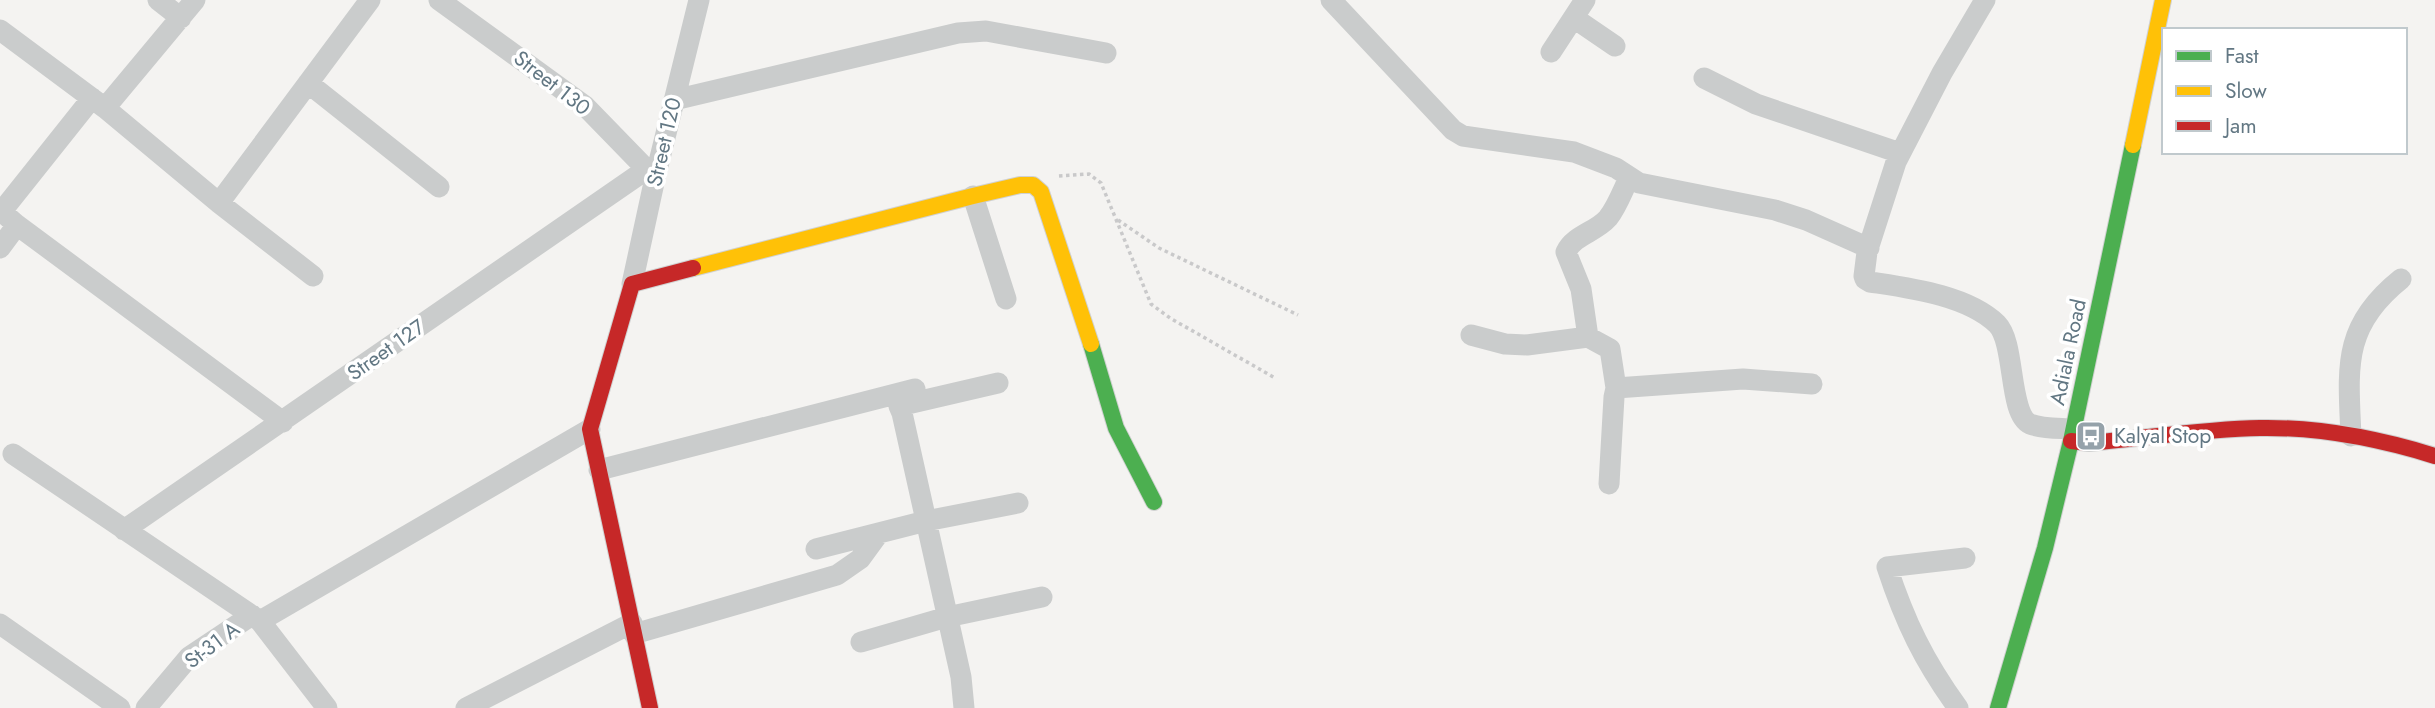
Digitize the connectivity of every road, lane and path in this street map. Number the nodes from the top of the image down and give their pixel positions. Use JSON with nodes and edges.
{"nodes":[{"id":1,"x":158,"y":0,"type":"edge"},
{"id":2,"x":195,"y":0,"type":"edge"},
{"id":3,"x":370,"y":0,"type":"edge"},
{"id":4,"x":439,"y":0,"type":"edge"},
{"id":5,"x":699,"y":0,"type":"edge"},
{"id":6,"x":1331,"y":0,"type":"edge"},
{"id":7,"x":1985,"y":0,"type":"edge"},
{"id":8,"x":2163,"y":0,"type":"edge"},
{"id":9,"x":1579,"y":9,"type":"edge"},
{"id":10,"x":181,"y":18,"type":"junction"},
{"id":11,"x":0,"y":30,"type":"edge"},
{"id":12,"x":1615,"y":46,"type":"dead end"},
{"id":13,"x":1551,"y":52,"type":"dead end"},
{"id":14,"x":1106,"y":53,"type":"dead end"},
{"id":15,"x":1704,"y":78,"type":"dead end"},
{"id":16,"x":308,"y":83,"type":"junction"},
{"id":17,"x":674,"y":100,"type":"junction"},
{"id":18,"x":98,"y":103,"type":"junction"},
{"id":19,"x":1900,"y":153,"type":"junction"},
{"id":20,"x":651,"y":174,"type":"junction"},
{"id":21,"x":1629,"y":178,"type":"junction"},
{"id":22,"x":1033,"y":185,"type":"junction"},
{"id":23,"x":439,"y":187,"type":"dead end"},
{"id":24,"x":973,"y":196,"type":"junction"},
{"id":25,"x":219,"y":203,"type":"junction"},
{"id":26,"x":6,"y":215,"type":"edge"},
{"id":27,"x":1117,"y":220,"type":"junction"},
{"id":28,"x":0,"y":248,"type":"edge"},
{"id":29,"x":1869,"y":248,"type":"junction"},
{"id":30,"x":313,"y":276,"type":"dead end"},
{"id":31,"x":2401,"y":279,"type":"dead end"},
{"id":32,"x":632,"y":284,"type":"junction"},
{"id":33,"x":1006,"y":299,"type":"dead end"},
{"id":34,"x":1298,"y":315,"type":"dead end"},
{"id":35,"x":1471,"y":335,"type":"dead end"},
{"id":36,"x":1588,"y":337,"type":"junction"},
{"id":37,"x":1275,"y":378,"type":"dead end"},
{"id":38,"x":942,"y":383,"type":"dead end"},
{"id":39,"x":998,"y":383,"type":"dead end"},
{"id":40,"x":1812,"y":384,"type":"dead end"},
{"id":41,"x":1616,"y":388,"type":"junction"},
{"id":42,"x":874,"y":398,"type":"junction"},
{"id":43,"x":899,"y":406,"type":"junction"},
{"id":44,"x":283,"y":422,"type":"junction"},
{"id":45,"x":590,"y":429,"type":"junction"},
{"id":46,"x":2351,"y":436,"type":"junction"},
{"id":47,"x":2083,"y":439,"type":"junction"},
{"id":48,"x":13,"y":454,"type":"dead end"},
{"id":49,"x":2435,"y":456,"type":"edge"},
{"id":50,"x":598,"y":470,"type":"junction"},
{"id":51,"x":1609,"y":484,"type":"dead end"},
{"id":52,"x":1154,"y":502,"type":"dead end"},
{"id":53,"x":1018,"y":503,"type":"dead end"},
{"id":54,"x":926,"y":521,"type":"junction"},
{"id":55,"x":124,"y":530,"type":"junction"},
{"id":56,"x":879,"y":533,"type":"junction"},
{"id":57,"x":816,"y":549,"type":"dead end"},
{"id":58,"x":1965,"y":558,"type":"dead end"},
{"id":59,"x":1042,"y":597,"type":"dead end"},
{"id":60,"x":947,"y":617,"type":"junction"},
{"id":61,"x":256,"y":618,"type":"junction"},
{"id":62,"x":0,"y":624,"type":"edge"},
{"id":63,"x":633,"y":629,"type":"junction"},
{"id":64,"x":861,"y":642,"type":"dead end"},
{"id":65,"x":120,"y":708,"type":"edge"},
{"id":66,"x":146,"y":708,"type":"edge"},
{"id":67,"x":327,"y":708,"type":"edge"},
{"id":68,"x":466,"y":708,"type":"edge"},
{"id":69,"x":650,"y":708,"type":"edge"},
{"id":70,"x":964,"y":708,"type":"edge"},
{"id":71,"x":1958,"y":708,"type":"edge"},
{"id":72,"x":1998,"y":708,"type":"edge"}],
"edges":[{"from":1,"to":10,"type":"street"},
{"from":2,"to":10,"type":"street"},
{"from":3,"to":16,"type":"street"},
{"from":4,"to":20,"type":"street","name":"Street 130"},
{"from":5,"to":17,"type":"street","name":"Street 120"},
{"from":6,"to":21,"type":"street"},
{"from":7,"to":19,"type":"street"},
{"from":8,"to":47,"type":"street","name":"Adiala Road"},
{"from":9,"to":12,"type":"street"},
{"from":9,"to":13,"type":"street"},
{"from":10,"to":18,"type":"street"},
{"from":11,"to":18,"type":"street"},
{"from":14,"to":17,"type":"street"},
{"from":15,"to":19,"type":"street"},
{"from":16,"to":23,"type":"street"},
{"from":16,"to":25,"type":"street"},
{"from":17,"to":20,"type":"street","name":"Street 120"},
{"from":18,"to":25,"type":"street"},
{"from":18,"to":26,"type":"street"},
{"from":19,"to":29,"type":"street"},
{"from":20,"to":32,"type":"street","name":"Street 120"},
{"from":20,"to":44,"type":"street","name":"Street 127"},
{"from":21,"to":29,"type":"street"},
{"from":21,"to":36,"type":"street"},
{"from":22,"to":24,"type":"street"},
{"from":22,"to":27,"type":"path"},
{"from":22,"to":52,"type":"street"},
{"from":24,"to":32,"type":"street"},
{"from":24,"to":33,"type":"street"},
{"from":25,"to":30,"type":"street"},
{"from":26,"to":28,"type":"street"},
{"from":26,"to":44,"type":"street"},
{"from":27,"to":34,"type":"path"},
{"from":27,"to":37,"type":"path"},
{"from":29,"to":47,"type":"street"},
{"from":31,"to":46,"type":"street"},
{"from":32,"to":45,"type":"street"},
{"from":35,"to":36,"type":"street"},
{"from":36,"to":41,"type":"street"},
{"from":38,"to":42,"type":"street"},
{"from":39,"to":43,"type":"street"},
{"from":40,"to":41,"type":"street"},
{"from":41,"to":51,"type":"street"},
{"from":42,"to":43,"type":"street"},
{"from":42,"to":50,"type":"street"},
{"from":43,"to":54,"type":"street"},
{"from":44,"to":55,"type":"street","name":"Street 127"},
{"from":45,"to":50,"type":"street"},
{"from":45,"to":61,"type":"street","name":"St-31 A"},
{"from":46,"to":47,"type":"street"},
{"from":46,"to":49,"type":"street"},
{"from":47,"to":72,"type":"street","name":"Adiala Road"},
{"from":48,"to":55,"type":"street"},
{"from":50,"to":63,"type":"street"},
{"from":53,"to":54,"type":"street"},
{"from":54,"to":56,"type":"street"},
{"from":54,"to":60,"type":"street"},
{"from":55,"to":61,"type":"street"},
{"from":56,"to":57,"type":"street"},
{"from":56,"to":63,"type":"street"},
{"from":58,"to":71,"type":"street"},
{"from":59,"to":60,"type":"street"},
{"from":60,"to":64,"type":"street"},
{"from":60,"to":70,"type":"street"},
{"from":61,"to":66,"type":"street","name":"St-31 A"},
{"from":61,"to":67,"type":"street"},
{"from":62,"to":65,"type":"street"},
{"from":63,"to":68,"type":"street"},
{"from":63,"to":69,"type":"street"}]}
